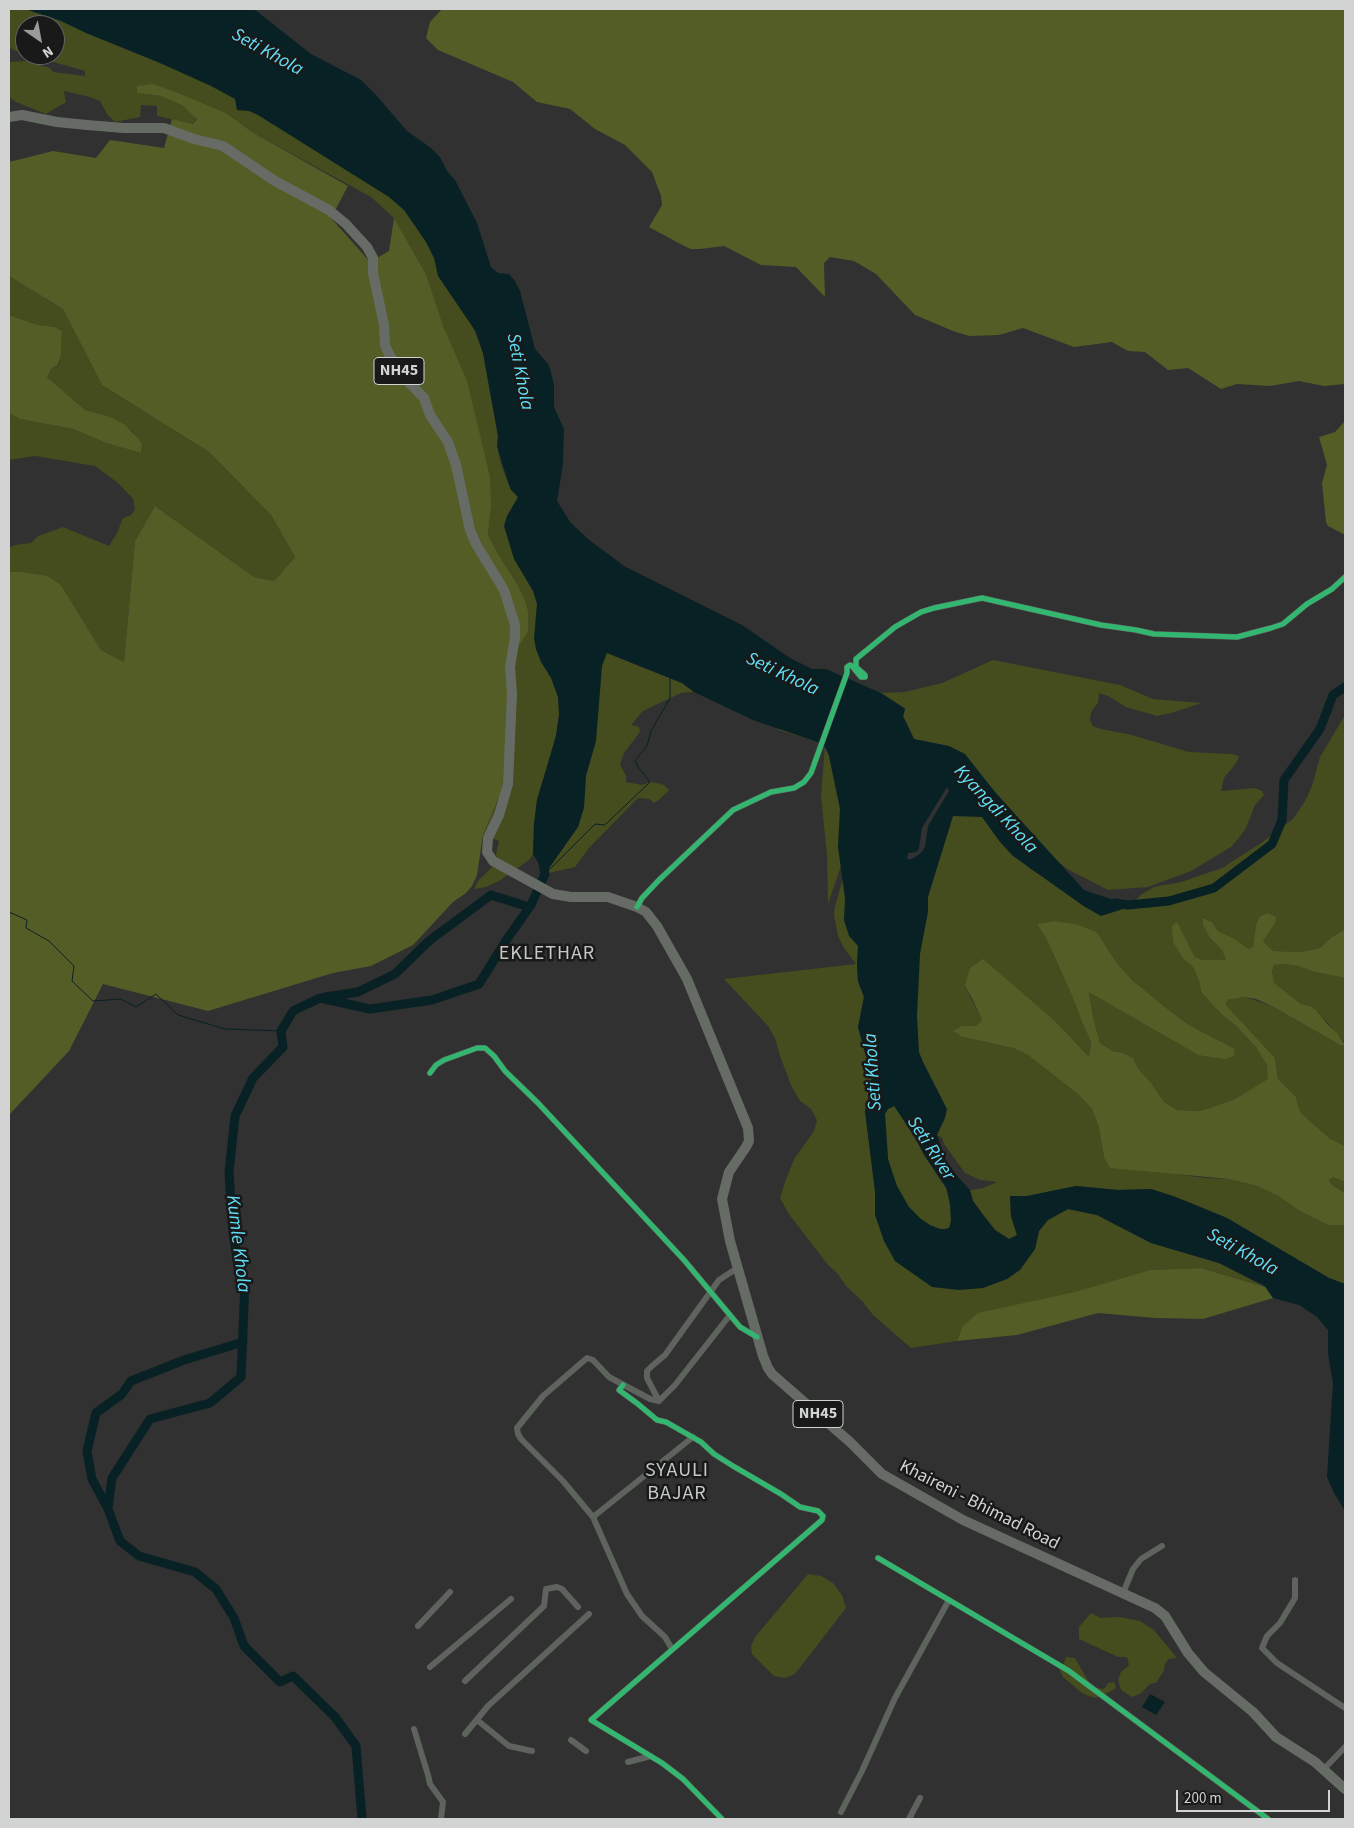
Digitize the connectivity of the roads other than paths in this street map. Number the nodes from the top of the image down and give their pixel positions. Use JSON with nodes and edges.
{"nodes":[{"id":1,"x":9,"y":117,"type":"edge"},
{"id":2,"x":1345,"y":577,"type":"edge"},
{"id":3,"x":637,"y":907,"type":"junction"},
{"id":4,"x":430,"y":1073,"type":"dead end"},
{"id":5,"x":739,"y":1267,"type":"junction"},
{"id":6,"x":710,"y":1291,"type":"junction"},
{"id":7,"x":730,"y":1315,"type":"junction"},
{"id":8,"x":757,"y":1337,"type":"junction"},
{"id":9,"x":623,"y":1385,"type":"junction"},
{"id":10,"x":659,"y":1401,"type":"junction"},
{"id":11,"x":693,"y":1437,"type":"junction"},
{"id":12,"x":593,"y":1517,"type":"junction"},
{"id":13,"x":1162,"y":1546,"type":"dead end"},
{"id":14,"x":878,"y":1558,"type":"dead end"},
{"id":15,"x":1295,"y":1580,"type":"dead end"},
{"id":16,"x":450,"y":1592,"type":"dead end"},
{"id":17,"x":1123,"y":1593,"type":"junction"},
{"id":18,"x":511,"y":1599,"type":"dead end"},
{"id":19,"x":949,"y":1600,"type":"junction"},
{"id":20,"x":578,"y":1607,"type":"dead end"},
{"id":21,"x":589,"y":1614,"type":"dead end"},
{"id":22,"x":418,"y":1626,"type":"dead end"},
{"id":23,"x":672,"y":1649,"type":"junction"},
{"id":24,"x":430,"y":1667,"type":"dead end"},
{"id":25,"x":466,"y":1681,"type":"dead end"},
{"id":26,"x":1345,"y":1708,"type":"edge"},
{"id":27,"x":477,"y":1720,"type":"junction"},
{"id":28,"x":414,"y":1729,"type":"dead end"},
{"id":29,"x":465,"y":1734,"type":"dead end"},
{"id":30,"x":571,"y":1740,"type":"dead end"},
{"id":31,"x":1345,"y":1747,"type":"edge"},
{"id":32,"x":586,"y":1751,"type":"dead end"},
{"id":33,"x":532,"y":1752,"type":"dead end"},
{"id":34,"x":650,"y":1756,"type":"junction"},
{"id":35,"x":628,"y":1762,"type":"dead end"},
{"id":36,"x":1324,"y":1769,"type":"junction"},
{"id":37,"x":1345,"y":1789,"type":"edge"},
{"id":38,"x":920,"y":1798,"type":"dead end"},
{"id":39,"x":841,"y":1812,"type":"dead end"},
{"id":40,"x":441,"y":1819,"type":"edge"},
{"id":41,"x":722,"y":1819,"type":"edge"},
{"id":42,"x":909,"y":1819,"type":"edge"},
{"id":43,"x":1268,"y":1819,"type":"edge"}],
"edges":[{"from":1,"to":3,"type":"main road","name":"Khaireni - Bhimad Road","number":"NH45"},
{"from":2,"to":3,"type":"street"},
{"from":3,"to":5,"type":"main road","name":"Khaireni - Bhimad Road","number":"NH45"},
{"from":4,"to":6,"type":"street"},
{"from":5,"to":6,"type":"street"},
{"from":5,"to":8,"type":"main road","name":"Khaireni - Bhimad Road","number":"NH45"},
{"from":6,"to":7,"type":"street"},
{"from":6,"to":10,"type":"street"},
{"from":7,"to":8,"type":"street"},
{"from":7,"to":10,"type":"street"},
{"from":8,"to":17,"type":"main road","name":"Khaireni - Bhimad Road","number":"NH45"},
{"from":9,"to":10,"type":"street"},
{"from":9,"to":11,"type":"street"},
{"from":9,"to":12,"type":"street"},
{"from":11,"to":12,"type":"street"},
{"from":11,"to":23,"type":"street"},
{"from":12,"to":23,"type":"street"},
{"from":13,"to":17,"type":"street"},
{"from":14,"to":19,"type":"street"},
{"from":15,"to":26,"type":"street"},
{"from":16,"to":22,"type":"street"},
{"from":17,"to":36,"type":"main road","name":"Khaireni - Bhimad Road","number":"NH45"},
{"from":18,"to":24,"type":"street"},
{"from":19,"to":39,"type":"street"},
{"from":19,"to":43,"type":"street"},
{"from":20,"to":25,"type":"street"},
{"from":21,"to":27,"type":"street"},
{"from":23,"to":34,"type":"street"},
{"from":27,"to":29,"type":"street"},
{"from":27,"to":33,"type":"street"},
{"from":28,"to":40,"type":"street"},
{"from":30,"to":32,"type":"street"},
{"from":31,"to":36,"type":"street"},
{"from":34,"to":35,"type":"street"},
{"from":34,"to":41,"type":"street"},
{"from":36,"to":37,"type":"main road","name":"Khaireni - Bhimad Road","number":"NH45"},
{"from":38,"to":42,"type":"street"}]}
